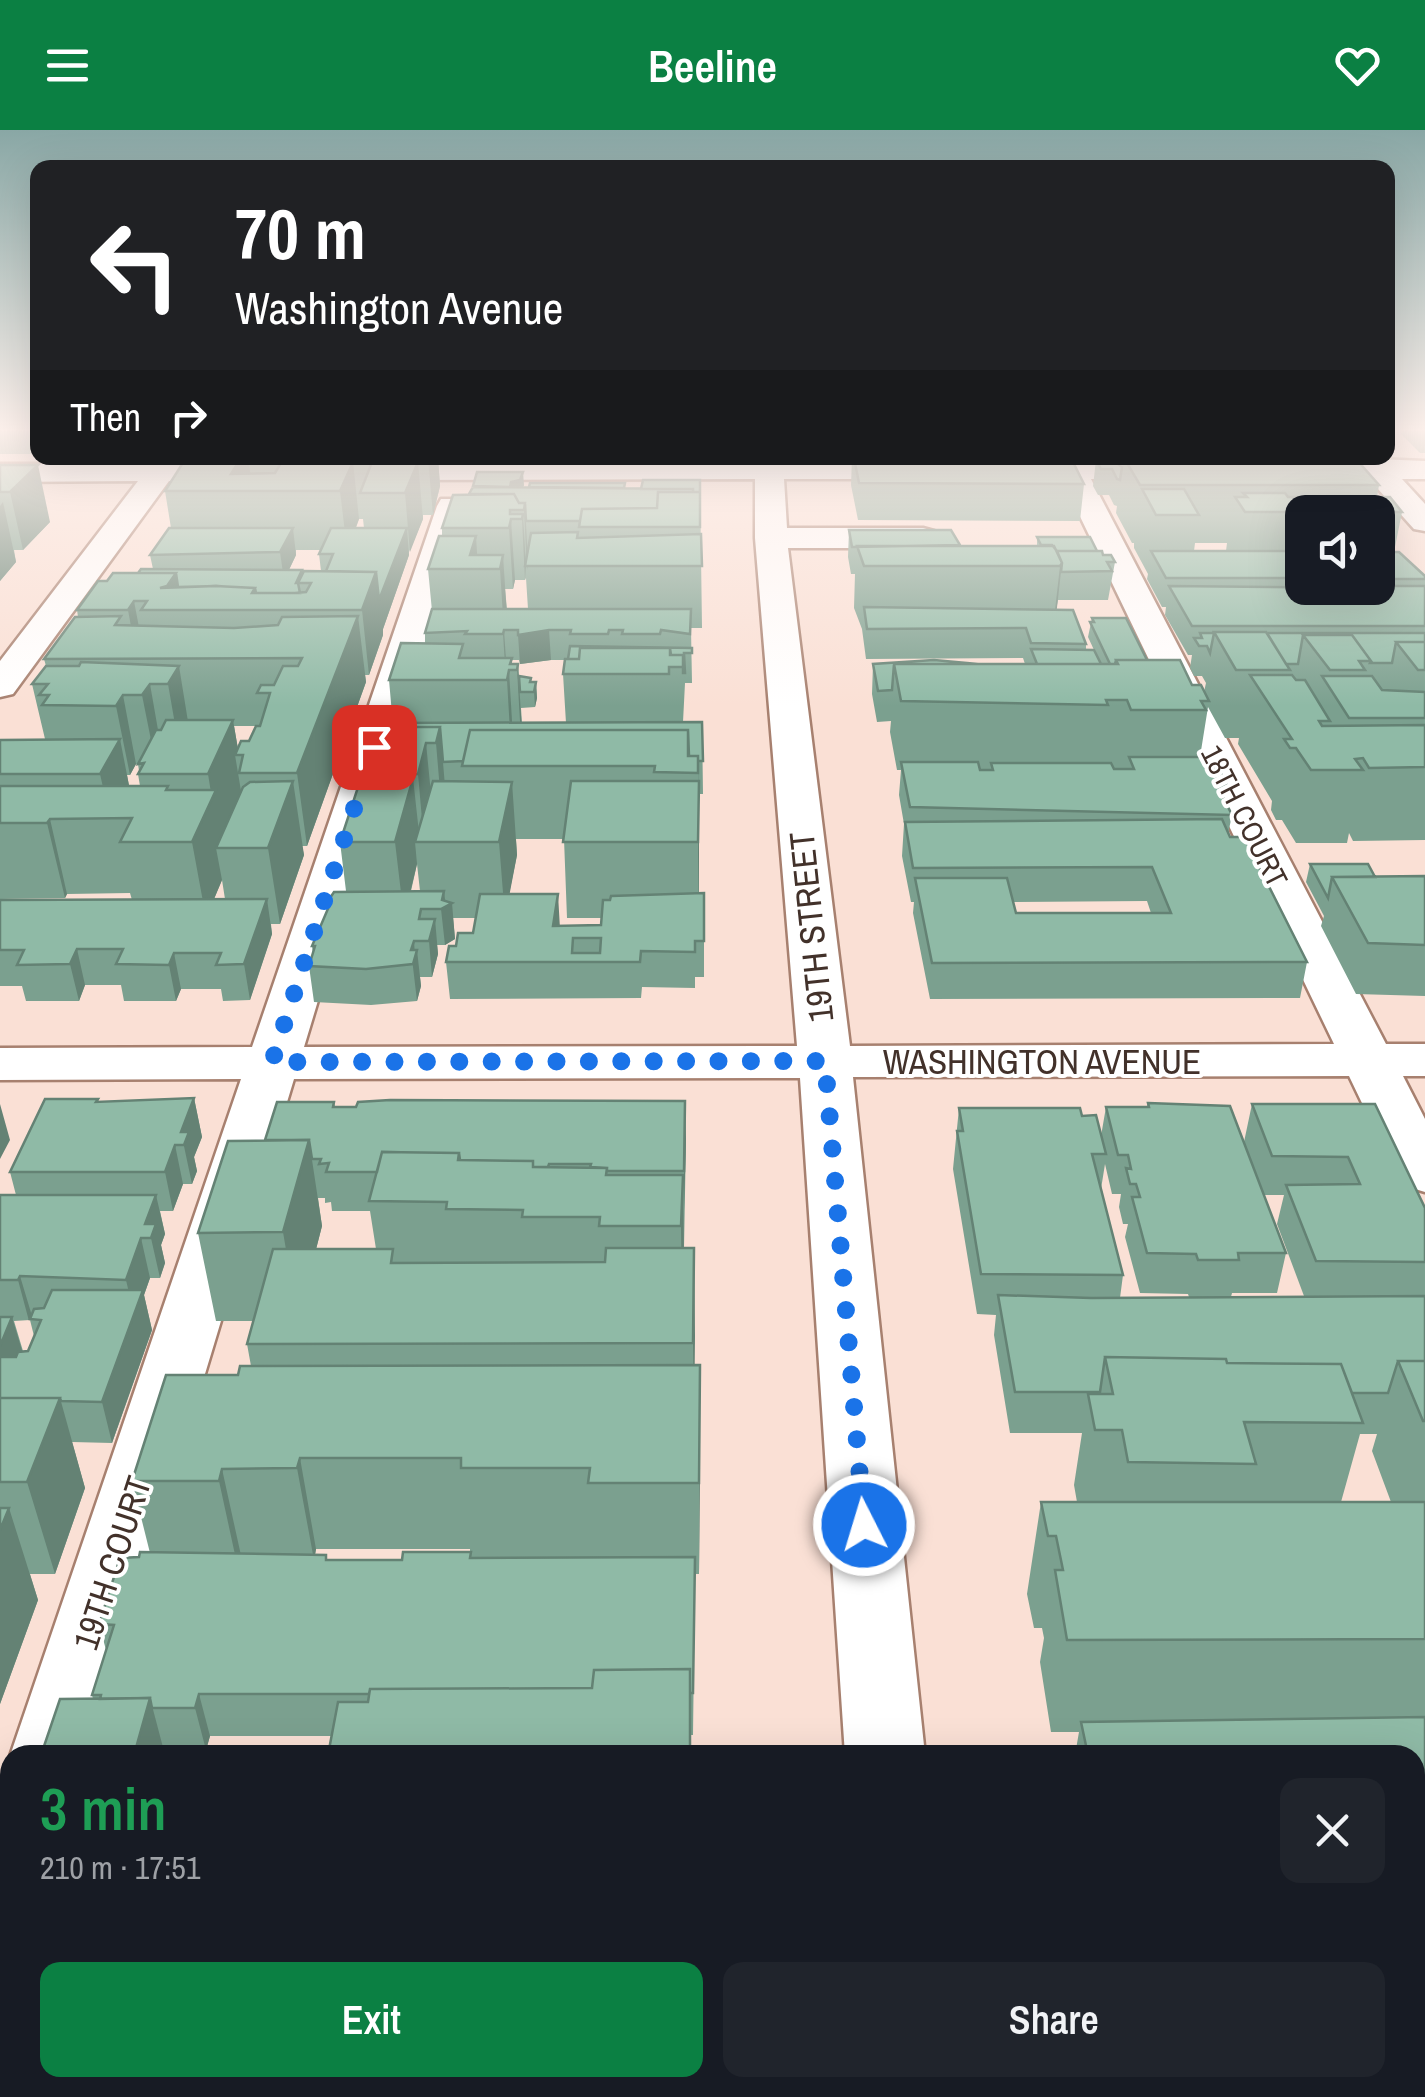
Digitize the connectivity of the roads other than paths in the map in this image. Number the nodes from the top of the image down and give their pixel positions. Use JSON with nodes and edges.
{"nodes":[{"id":1,"x":122,"y":523,"type":"edge"},
{"id":2,"x":447,"y":523,"type":"edge"},
{"id":3,"x":770,"y":523,"type":"edge"},
{"id":4,"x":1098,"y":523,"type":"edge"},
{"id":5,"x":770,"y":538,"type":"junction"},
{"id":6,"x":924,"y":538,"type":"edge"},
{"id":7,"x":0,"y":686,"type":"edge"},
{"id":8,"x":1368,"y":1060,"type":"junction"},
{"id":9,"x":1425,"y":1060,"type":"edge"},
{"id":10,"x":825,"y":1061,"type":"junction"},
{"id":11,"x":272,"y":1062,"type":"junction"},
{"id":12,"x":0,"y":1064,"type":"edge"},
{"id":13,"x":1425,"y":1174,"type":"edge"},
{"id":14,"x":53,"y":1745,"type":"edge"},
{"id":15,"x":884,"y":1745,"type":"edge"}],
"edges":[{"from":1,"to":7,"type":"street"},
{"from":2,"to":11,"type":"street","name":"19TH COURT"},
{"from":3,"to":5,"type":"street","name":"19TH STREET"},
{"from":4,"to":8,"type":"street","name":"18TH COURT"},
{"from":5,"to":6,"type":"street"},
{"from":5,"to":10,"type":"street","name":"19TH STREET"},
{"from":8,"to":9,"type":"street","name":"WASHINGTON AVENUE"},
{"from":8,"to":10,"type":"street","name":"WASHINGTON AVENUE"},
{"from":8,"to":13,"type":"street","name":"18TH COURT"},
{"from":10,"to":11,"type":"street","name":"WASHINGTON AVENUE"},
{"from":10,"to":15,"type":"street","name":"19TH STREET"},
{"from":11,"to":12,"type":"street","name":"WASHINGTON AVENUE"},
{"from":11,"to":14,"type":"street","name":"19TH COURT"}]}
